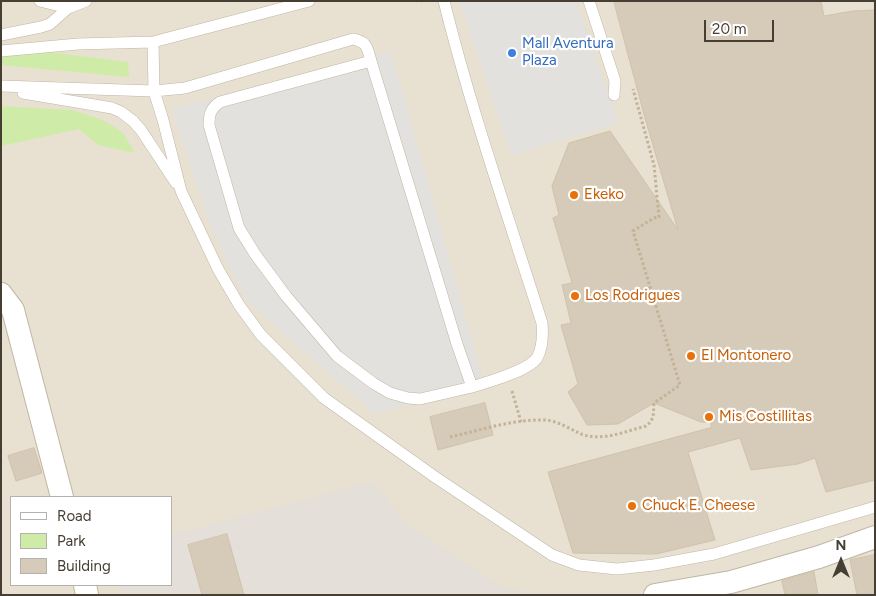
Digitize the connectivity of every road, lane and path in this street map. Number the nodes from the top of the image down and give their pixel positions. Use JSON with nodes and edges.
{"nodes":[{"id":1,"x":40,"y":1,"type":"edge"},
{"id":2,"x":86,"y":1,"type":"edge"},
{"id":3,"x":309,"y":1,"type":"edge"},
{"id":4,"x":444,"y":1,"type":"edge"},
{"id":5,"x":589,"y":1,"type":"edge"},
{"id":6,"x":68,"y":8,"type":"junction"},
{"id":7,"x":1,"y":34,"type":"edge"},
{"id":8,"x":153,"y":42,"type":"junction"},
{"id":9,"x":1,"y":50,"type":"edge"},
{"id":10,"x":371,"y":61,"type":"junction"},
{"id":11,"x":631,"y":84,"type":"dead end"},
{"id":12,"x":1,"y":88,"type":"edge"},
{"id":13,"x":154,"y":91,"type":"junction"},
{"id":14,"x":614,"y":96,"type":"dead end"},
{"id":15,"x":181,"y":191,"type":"junction"},
{"id":16,"x":1,"y":294,"type":"edge"},
{"id":17,"x":507,"y":375,"type":"junction"},
{"id":18,"x":472,"y":387,"type":"junction"},
{"id":19,"x":521,"y":422,"type":"junction"},
{"id":20,"x":450,"y":438,"type":"dead end"},
{"id":21,"x":410,"y":444,"type":"dead end"},
{"id":22,"x":404,"y":454,"type":"junction"},
{"id":23,"x":62,"y":496,"type":"edge"},
{"id":24,"x":875,"y":507,"type":"edge"},
{"id":25,"x":875,"y":537,"type":"edge"},
{"id":26,"x":655,"y":595,"type":"edge"}],
"edges":[{"from":1,"to":6,"type":"lane"},
{"from":2,"to":6,"type":"lane"},
{"from":3,"to":8,"type":"lane"},
{"from":4,"to":17,"type":"lane"},
{"from":5,"to":14,"type":"lane"},
{"from":6,"to":7,"type":"lane"},
{"from":8,"to":9,"type":"lane"},
{"from":8,"to":13,"type":"lane"},
{"from":10,"to":13,"type":"lane"},
{"from":10,"to":18,"type":"lane"},
{"from":10,"to":18,"type":"lane"},
{"from":11,"to":19,"type":"path"},
{"from":12,"to":13,"type":"lane"},
{"from":12,"to":15,"type":"lane"},
{"from":13,"to":15,"type":"lane"},
{"from":15,"to":22,"type":"lane"},
{"from":16,"to":23,"type":"street"},
{"from":17,"to":18,"type":"lane"},
{"from":17,"to":19,"type":"path"},
{"from":19,"to":20,"type":"path"},
{"from":21,"to":22,"type":"lane"},
{"from":22,"to":24,"type":"lane"},
{"from":25,"to":26,"type":"street"}]}
